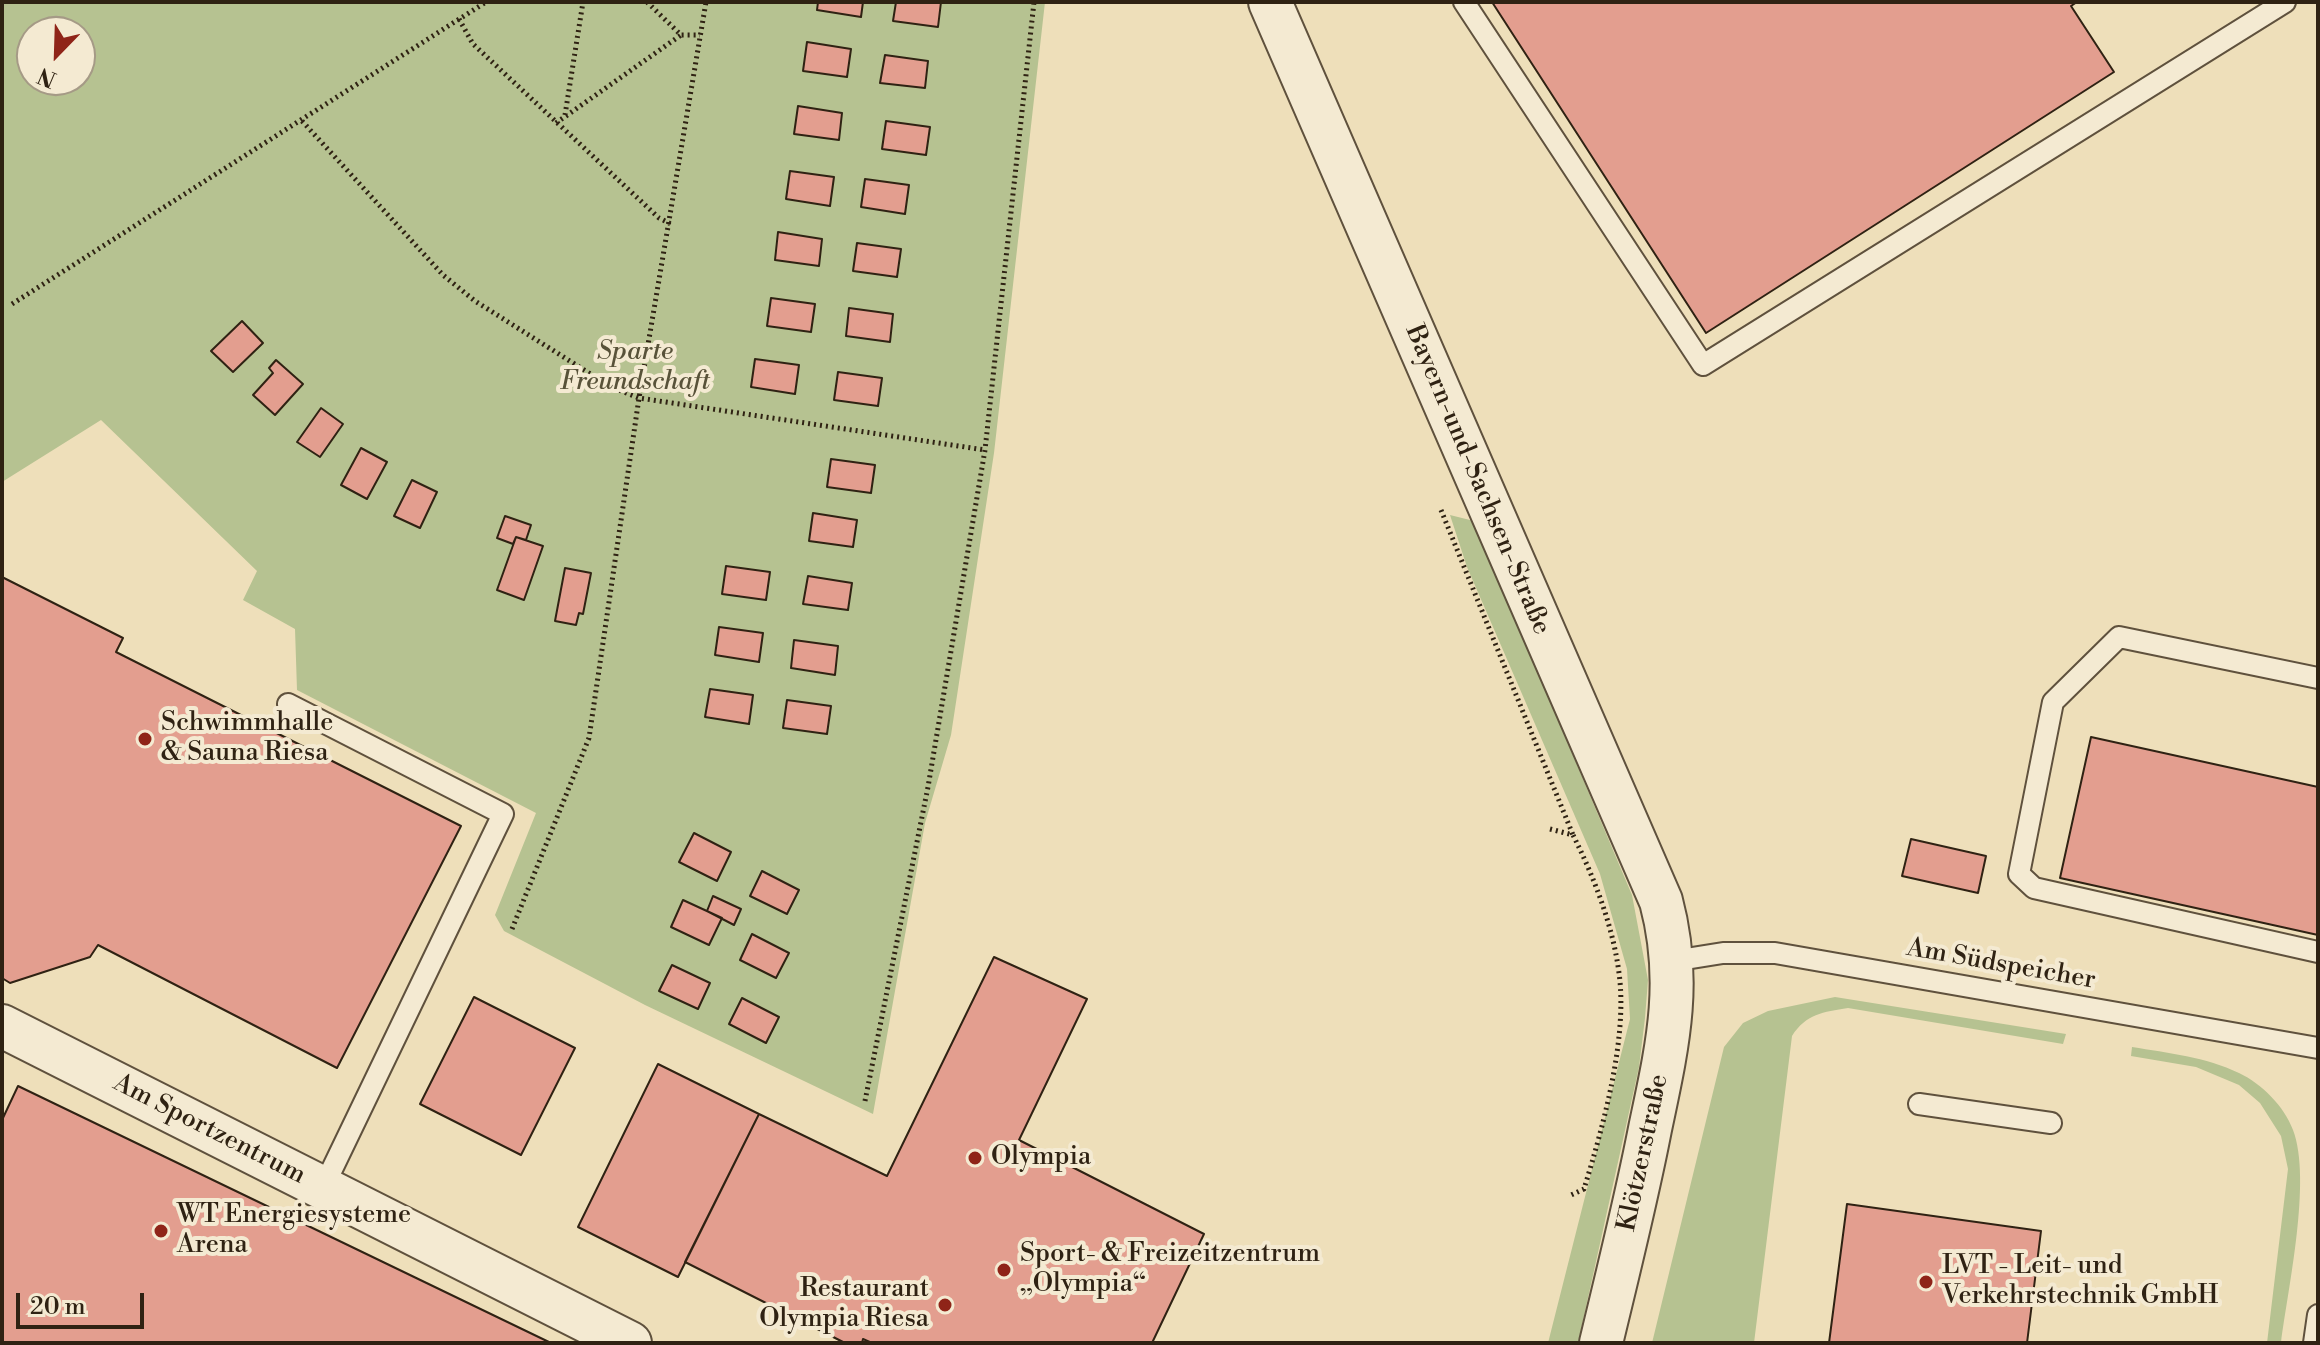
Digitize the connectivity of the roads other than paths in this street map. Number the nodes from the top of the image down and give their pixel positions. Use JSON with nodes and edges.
{"nodes":[{"id":1,"x":1270,"y":2,"type":"edge"},
{"id":2,"x":1464,"y":2,"type":"edge"},
{"id":3,"x":2285,"y":2,"type":"edge"},
{"id":4,"x":2318,"y":678,"type":"edge"},
{"id":5,"x":288,"y":704,"type":"dead end"},
{"id":6,"x":2318,"y":952,"type":"edge"},
{"id":7,"x":1673,"y":961,"type":"junction"},
{"id":8,"x":2,"y":1026,"type":"edge"},
{"id":9,"x":2318,"y":1048,"type":"edge"},
{"id":10,"x":1919,"y":1104,"type":"dead end"},
{"id":11,"x":2051,"y":1123,"type":"dead end"},
{"id":12,"x":323,"y":1188,"type":"junction"},
{"id":13,"x":2318,"y":1315,"type":"edge"},
{"id":14,"x":630,"y":1343,"type":"edge"},
{"id":15,"x":1601,"y":1343,"type":"edge"},
{"id":16,"x":2314,"y":1343,"type":"edge"}],
"edges":[{"from":1,"to":7,"type":"street","name":"Bayern-und-Sachsen-Straße"},
{"from":2,"to":3,"type":"lane"},
{"from":4,"to":6,"type":"lane"},
{"from":5,"to":12,"type":"lane"},
{"from":7,"to":9,"type":"lane","name":"Am Südspeicher"},
{"from":7,"to":15,"type":"street","name":"Klötzerstraße"},
{"from":8,"to":12,"type":"street","name":"Am Sportzentrum"},
{"from":10,"to":11,"type":"lane"},
{"from":12,"to":14,"type":"street","name":"Am Sportzentrum"},
{"from":13,"to":16,"type":"lane"}]}
